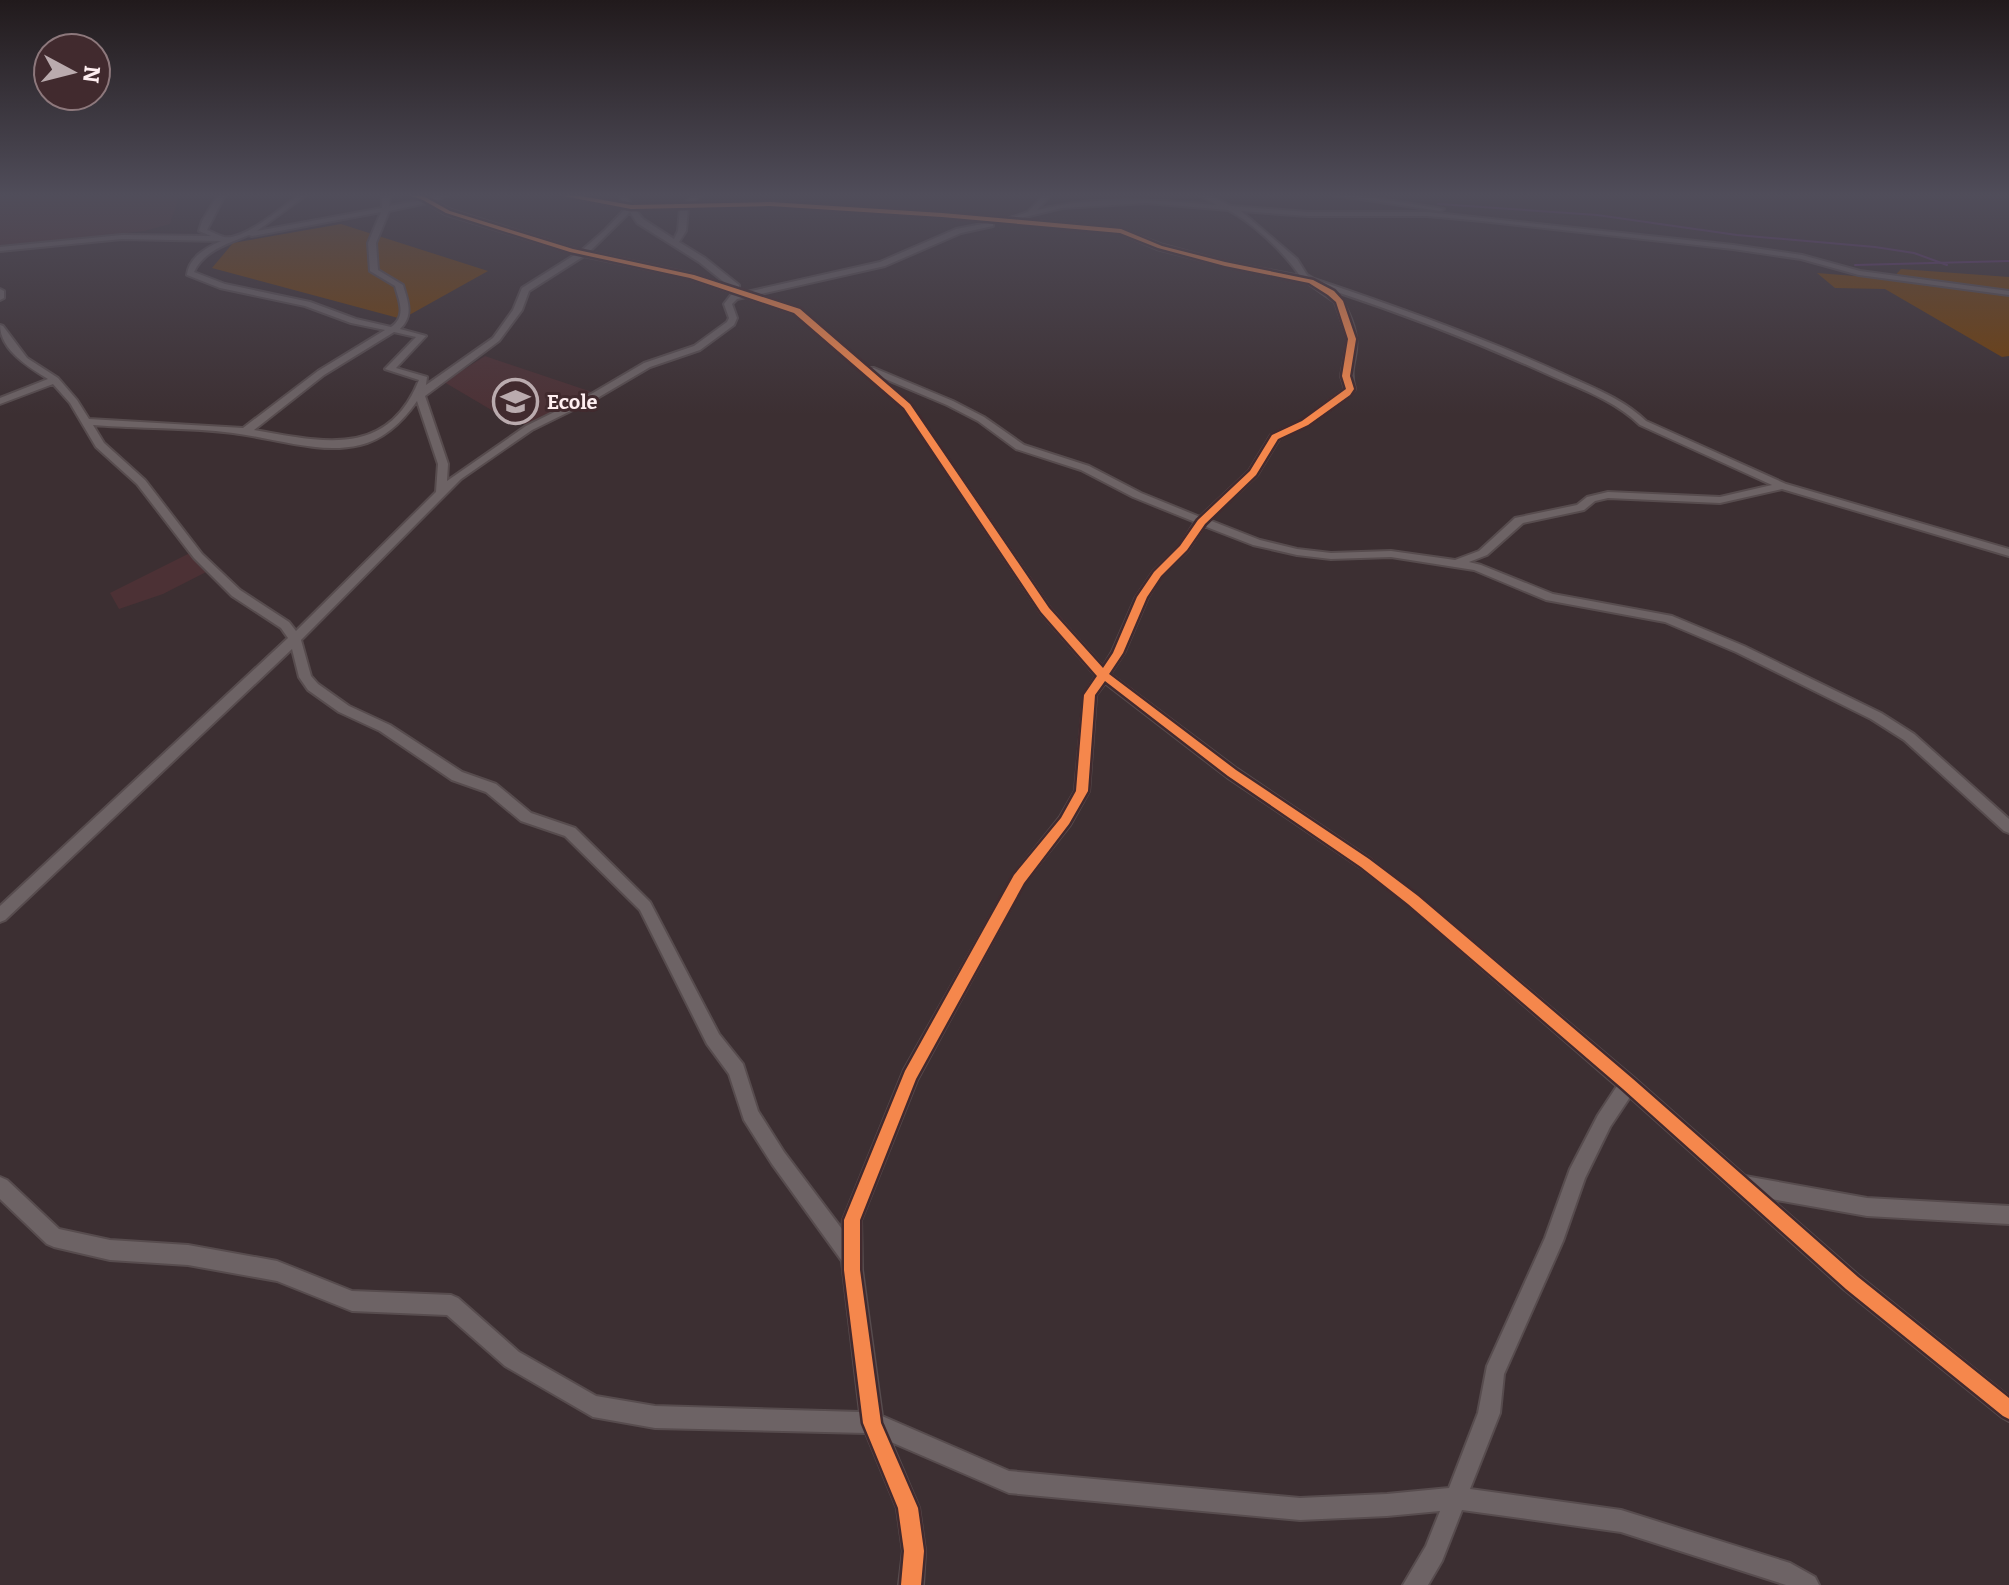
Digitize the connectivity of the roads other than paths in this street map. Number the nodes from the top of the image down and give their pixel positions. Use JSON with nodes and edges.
{"nodes":[{"id":1,"x":192,"y":267,"type":"edge"},
{"id":2,"x":374,"y":267,"type":"edge"},
{"id":3,"x":560,"y":267,"type":"edge"},
{"id":4,"x":649,"y":267,"type":"edge"},
{"id":5,"x":708,"y":267,"type":"edge"},
{"id":6,"x":868,"y":267,"type":"edge"},
{"id":7,"x":1240,"y":267,"type":"edge"},
{"id":8,"x":1298,"y":267,"type":"edge"},
{"id":9,"x":1838,"y":267,"type":"edge"},
{"id":10,"x":1311,"y":281,"type":"junction"},
{"id":11,"x":0,"y":291,"type":"edge"},
{"id":12,"x":743,"y":293,"type":"junction"},
{"id":13,"x":2009,"y":293,"type":"edge"},
{"id":14,"x":0,"y":298,"type":"edge"},
{"id":15,"x":0,"y":328,"type":"edge"},
{"id":16,"x":389,"y":329,"type":"junction"},
{"id":17,"x":866,"y":369,"type":"junction"},
{"id":18,"x":55,"y":380,"type":"junction"},
{"id":19,"x":420,"y":395,"type":"junction"},
{"id":20,"x":0,"y":401,"type":"edge"},
{"id":21,"x":87,"y":422,"type":"junction"},
{"id":22,"x":246,"y":431,"type":"junction"},
{"id":23,"x":1782,"y":486,"type":"junction"},
{"id":24,"x":441,"y":492,"type":"junction"},
{"id":25,"x":1201,"y":522,"type":"junction"},
{"id":26,"x":2009,"y":553,"type":"edge"},
{"id":27,"x":1455,"y":563,"type":"junction"},
{"id":28,"x":295,"y":639,"type":"junction"},
{"id":29,"x":1102,"y":674,"type":"junction"},
{"id":30,"x":2009,"y":827,"type":"edge"},
{"id":31,"x":0,"y":916,"type":"edge"},
{"id":32,"x":1628,"y":1084,"type":"junction"},
{"id":33,"x":1745,"y":1185,"type":"junction"},
{"id":34,"x":0,"y":1186,"type":"edge"},
{"id":35,"x":2009,"y":1215,"type":"edge"},
{"id":36,"x":852,"y":1259,"type":"junction"},
{"id":37,"x":2009,"y":1410,"type":"edge"},
{"id":38,"x":872,"y":1423,"type":"junction"},
{"id":39,"x":1455,"y":1498,"type":"junction"},
{"id":40,"x":911,"y":1585,"type":"edge"},
{"id":41,"x":1415,"y":1585,"type":"edge"},
{"id":42,"x":1807,"y":1585,"type":"edge"}],
"edges":[{"from":1,"to":16,"type":"street"},
{"from":2,"to":16,"type":"street"},
{"from":3,"to":19,"type":"street"},
{"from":4,"to":12,"type":"street"},
{"from":5,"to":12,"type":"street"},
{"from":6,"to":12,"type":"street"},
{"from":7,"to":10,"type":"street"},
{"from":8,"to":10,"type":"street"},
{"from":9,"to":13,"type":"street"},
{"from":10,"to":23,"type":"street"},
{"from":10,"to":25,"type":"street"},
{"from":11,"to":14,"type":"street"},
{"from":12,"to":17,"type":"street"},
{"from":12,"to":24,"type":"street"},
{"from":15,"to":18,"type":"street"},
{"from":16,"to":19,"type":"street"},
{"from":16,"to":22,"type":"street"},
{"from":17,"to":25,"type":"street"},
{"from":17,"to":29,"type":"street"},
{"from":18,"to":20,"type":"street"},
{"from":18,"to":21,"type":"street"},
{"from":19,"to":22,"type":"street"},
{"from":19,"to":24,"type":"street"},
{"from":21,"to":22,"type":"street"},
{"from":21,"to":28,"type":"street"},
{"from":23,"to":26,"type":"street"},
{"from":23,"to":27,"type":"street"},
{"from":24,"to":28,"type":"street"},
{"from":25,"to":27,"type":"street"},
{"from":25,"to":29,"type":"street"},
{"from":27,"to":30,"type":"street"},
{"from":28,"to":31,"type":"street"},
{"from":28,"to":36,"type":"street"},
{"from":29,"to":32,"type":"street"},
{"from":29,"to":36,"type":"street"},
{"from":32,"to":33,"type":"street"},
{"from":32,"to":39,"type":"street"},
{"from":33,"to":35,"type":"street"},
{"from":33,"to":37,"type":"street"},
{"from":34,"to":38,"type":"street"},
{"from":36,"to":38,"type":"street"},
{"from":38,"to":39,"type":"street"},
{"from":38,"to":40,"type":"street"},
{"from":39,"to":41,"type":"street"},
{"from":39,"to":42,"type":"street"}]}
